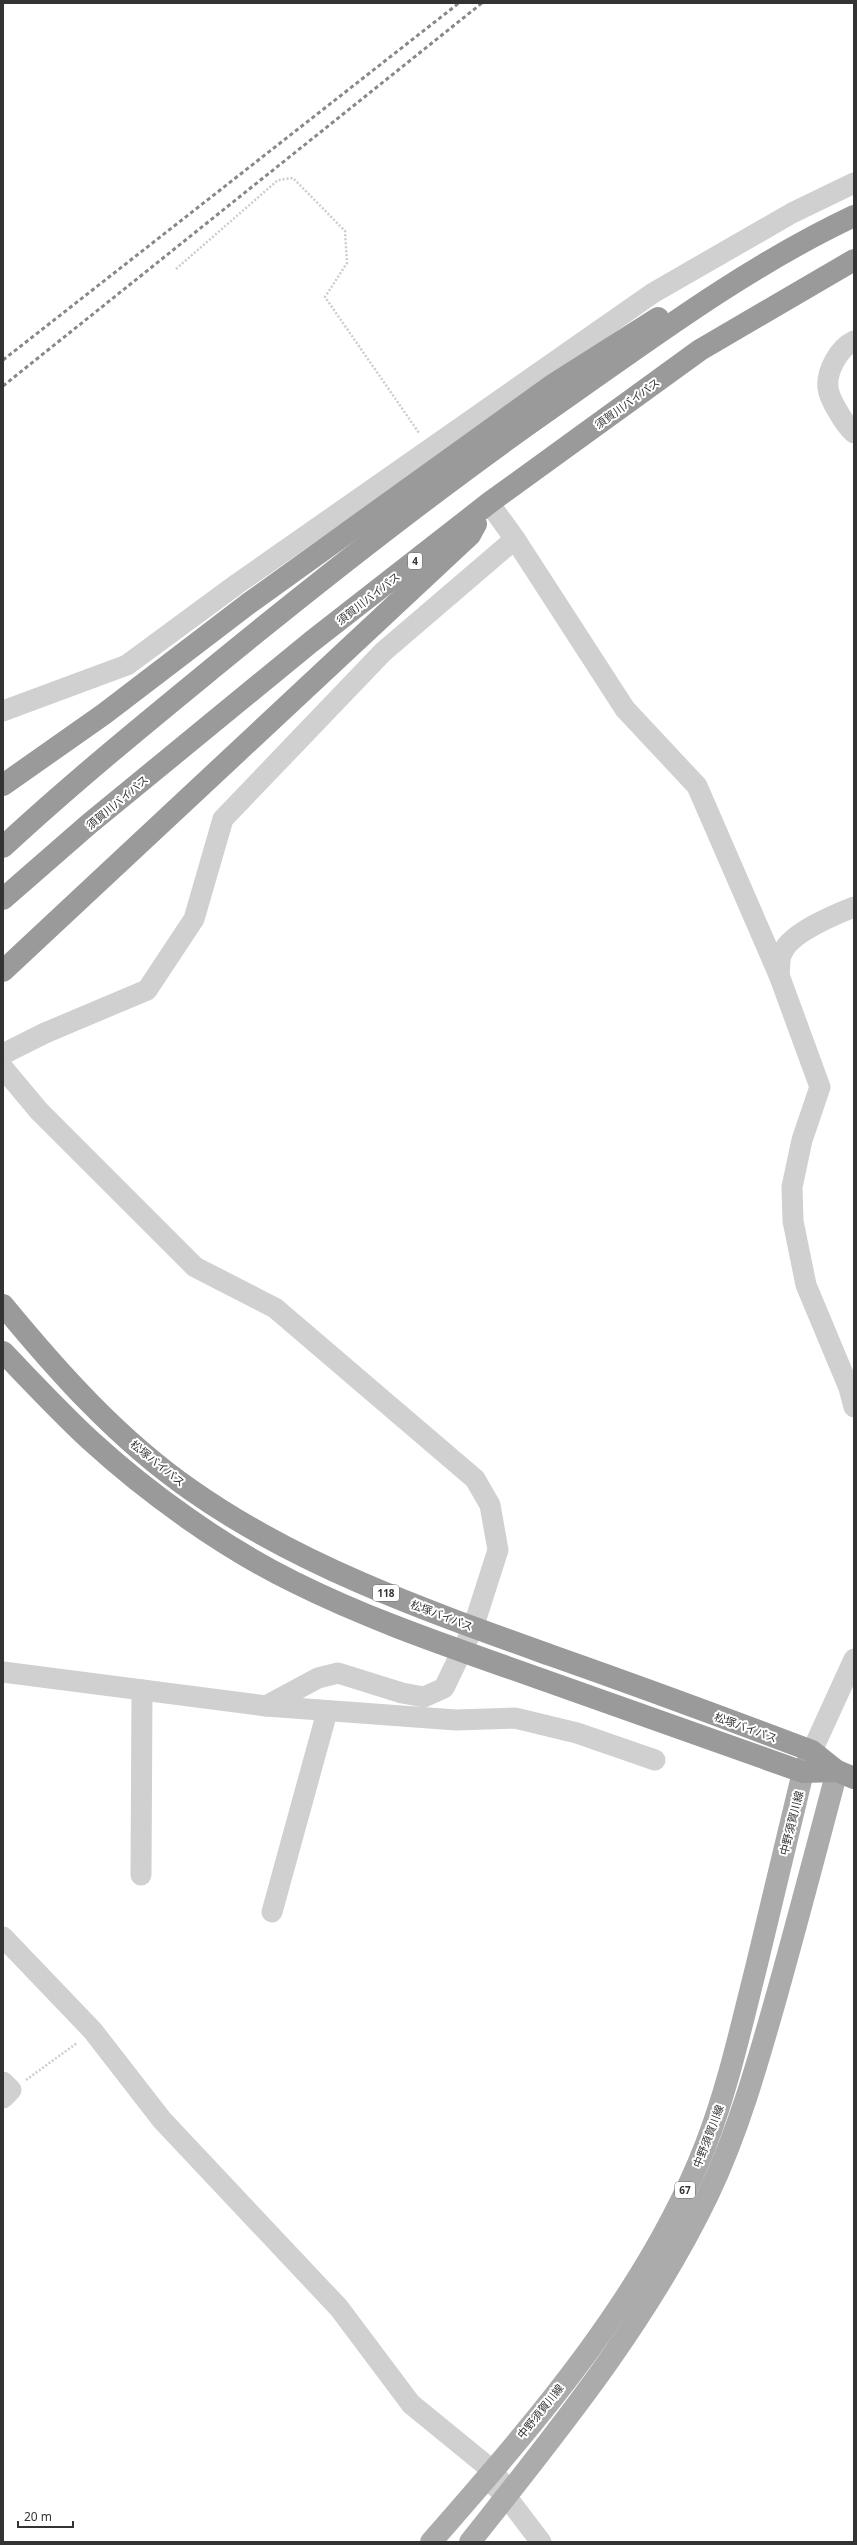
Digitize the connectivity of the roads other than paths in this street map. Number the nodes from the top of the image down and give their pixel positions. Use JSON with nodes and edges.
{"nodes":[{"id":1,"x":854,"y":183,"type":"edge"},
{"id":2,"x":854,"y":216,"type":"edge"},
{"id":3,"x":854,"y":260,"type":"edge"},
{"id":4,"x":710,"y":297,"type":"junction"},
{"id":5,"x":619,"y":329,"type":"junction"},
{"id":6,"x":854,"y":341,"type":"edge"},
{"id":7,"x":548,"y":377,"type":"junction"},
{"id":8,"x":846,"y":408,"type":"edge"},
{"id":9,"x":854,"y":433,"type":"edge"},
{"id":10,"x":489,"y":502,"type":"junction"},
{"id":11,"x":515,"y":539,"type":"junction"},
{"id":12,"x":237,"y":584,"type":"junction"},
{"id":13,"x":248,"y":604,"type":"junction"},
{"id":14,"x":3,"y":711,"type":"edge"},
{"id":15,"x":3,"y":785,"type":"edge"},
{"id":16,"x":3,"y":848,"type":"edge"},
{"id":17,"x":3,"y":899,"type":"edge"},
{"id":18,"x":854,"y":907,"type":"edge"},
{"id":19,"x":3,"y":971,"type":"edge"},
{"id":20,"x":779,"y":975,"type":"junction"},
{"id":21,"x":3,"y":1054,"type":"edge"},
{"id":22,"x":3,"y":1068,"type":"edge"},
{"id":23,"x":3,"y":1305,"type":"edge"},
{"id":24,"x":3,"y":1352,"type":"edge"},
{"id":25,"x":854,"y":1407,"type":"edge"},
{"id":26,"x":473,"y":1628,"type":"junction"},
{"id":27,"x":461,"y":1651,"type":"junction"},
{"id":28,"x":854,"y":1659,"type":"edge"},
{"id":29,"x":3,"y":1672,"type":"edge"},
{"id":30,"x":142,"y":1690,"type":"junction"},
{"id":31,"x":266,"y":1706,"type":"junction"},
{"id":32,"x":327,"y":1712,"type":"junction"},
{"id":33,"x":812,"y":1751,"type":"junction"},
{"id":34,"x":655,"y":1760,"type":"dead end"},
{"id":35,"x":804,"y":1772,"type":"junction"},
{"id":36,"x":845,"y":1775,"type":"edge"},
{"id":37,"x":141,"y":1875,"type":"dead end"},
{"id":38,"x":272,"y":1912,"type":"dead end"},
{"id":39,"x":3,"y":1937,"type":"edge"},
{"id":40,"x":490,"y":2474,"type":"junction"},
{"id":41,"x":508,"y":2494,"type":"junction"},
{"id":42,"x":430,"y":2542,"type":"edge"},
{"id":43,"x":470,"y":2542,"type":"edge"},
{"id":44,"x":541,"y":2542,"type":"edge"}],
"edges":[{"from":1,"to":5,"type":"street"},
{"from":2,"to":4,"type":"highway"},
{"from":3,"to":10,"type":"highway","name":"須賀川バイパス","number":"4"},
{"from":4,"to":5,"type":"highway"},
{"from":4,"to":16,"type":"highway"},
{"from":5,"to":7,"type":"highway"},
{"from":6,"to":8,"type":"street"},
{"from":7,"to":12,"type":"street"},
{"from":7,"to":13,"type":"highway"},
{"from":8,"to":9,"type":"street"},
{"from":10,"to":11,"type":"street"},
{"from":10,"to":17,"type":"highway","name":"須賀川バイパス","number":"4"},
{"from":10,"to":19,"type":"highway"},
{"from":11,"to":20,"type":"street"},
{"from":11,"to":21,"type":"street"},
{"from":12,"to":13,"type":"street"},
{"from":12,"to":14,"type":"street"},
{"from":13,"to":15,"type":"highway"},
{"from":18,"to":20,"type":"street"},
{"from":20,"to":25,"type":"street"},
{"from":22,"to":26,"type":"street"},
{"from":23,"to":26,"type":"highway","name":"松塚バイパス","number":"118"},
{"from":24,"to":27,"type":"highway","name":"松塚バイパス","number":"118"},
{"from":26,"to":27,"type":"street"},
{"from":26,"to":33,"type":"highway","name":"松塚バイパス","number":"118"},
{"from":27,"to":31,"type":"street"},
{"from":27,"to":35,"type":"highway","name":"松塚バイパス","number":"118"},
{"from":28,"to":33,"type":"street"},
{"from":29,"to":30,"type":"street"},
{"from":30,"to":31,"type":"street"},
{"from":30,"to":37,"type":"street"},
{"from":31,"to":32,"type":"street"},
{"from":32,"to":34,"type":"street"},
{"from":32,"to":38,"type":"street"},
{"from":33,"to":35,"type":"main road","name":"中野須賀川線","number":"67"},
{"from":33,"to":36,"type":"highway","name":"松塚バイパス","number":"118"},
{"from":35,"to":36,"type":"highway","name":"松塚バイパス","number":"118"},
{"from":35,"to":40,"type":"main road","name":"中野須賀川線","number":"67"},
{"from":36,"to":41,"type":"main road","name":"中野須賀川線","number":"67"},
{"from":39,"to":40,"type":"street"},
{"from":40,"to":41,"type":"street"},
{"from":40,"to":42,"type":"main road","name":"中野須賀川線","number":"67"},
{"from":41,"to":43,"type":"main road","name":"中野須賀川線","number":"67"},
{"from":41,"to":44,"type":"street"}]}
